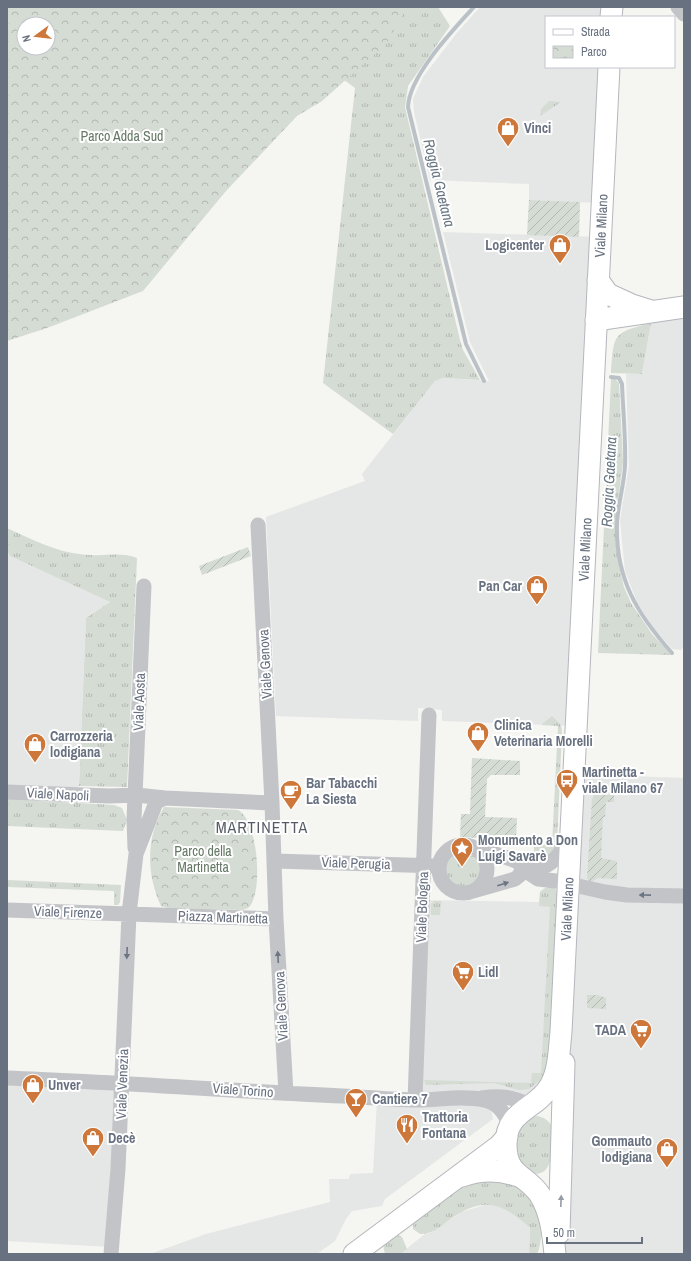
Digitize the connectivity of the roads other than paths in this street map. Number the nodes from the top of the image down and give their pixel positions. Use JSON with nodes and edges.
{"nodes":[{"id":1,"x":678,"y":7,"type":"edge"},
{"id":2,"x":684,"y":14,"type":"edge"},
{"id":3,"x":609,"y":68,"type":"edge"},
{"id":4,"x":598,"y":280,"type":"junction"},
{"id":5,"x":684,"y":307,"type":"edge"},
{"id":6,"x":655,"y":311,"type":"junction"},
{"id":7,"x":596,"y":320,"type":"junction"},
{"id":8,"x":258,"y":525,"type":"dead end"},
{"id":9,"x":144,"y":586,"type":"dead end"},
{"id":10,"x":429,"y":715,"type":"dead end"},
{"id":11,"x":7,"y":792,"type":"edge"},
{"id":12,"x":136,"y":795,"type":"junction"},
{"id":13,"x":109,"y":796,"type":"junction"},
{"id":14,"x":165,"y":798,"type":"junction"},
{"id":15,"x":272,"y":803,"type":"junction"},
{"id":16,"x":134,"y":819,"type":"junction"},
{"id":17,"x":571,"y":836,"type":"junction"},
{"id":18,"x":480,"y":851,"type":"junction"},
{"id":19,"x":136,"y":854,"type":"junction"},
{"id":20,"x":274,"y":861,"type":"junction"},
{"id":21,"x":523,"y":863,"type":"junction"},
{"id":22,"x":423,"y":865,"type":"junction"},
{"id":23,"x":438,"y":866,"type":"junction"},
{"id":24,"x":569,"y":884,"type":"junction"},
{"id":25,"x":472,"y":891,"type":"junction"},
{"id":26,"x":684,"y":896,"type":"edge"},
{"id":27,"x":7,"y":910,"type":"edge"},
{"id":28,"x":129,"y":914,"type":"junction"},
{"id":29,"x":276,"y":919,"type":"junction"},
{"id":30,"x":561,"y":1032,"type":"junction"},
{"id":31,"x":7,"y":1078,"type":"edge"},
{"id":32,"x":122,"y":1082,"type":"junction"},
{"id":33,"x":286,"y":1094,"type":"junction"},
{"id":34,"x":479,"y":1099,"type":"junction"},
{"id":35,"x":415,"y":1100,"type":"junction"},
{"id":36,"x":530,"y":1105,"type":"junction"},
{"id":37,"x":508,"y":1132,"type":"junction"},
{"id":38,"x":561,"y":1136,"type":"junction"},
{"id":39,"x":560,"y":1160,"type":"junction"},
{"id":40,"x":522,"y":1178,"type":"junction"},
{"id":41,"x":449,"y":1182,"type":"junction"},
{"id":42,"x":111,"y":1254,"type":"edge"},
{"id":43,"x":354,"y":1254,"type":"edge"},
{"id":44,"x":556,"y":1254,"type":"edge"}],
"edges":[{"from":1,"to":2,"type":"street"},
{"from":3,"to":4,"type":"street","name":"Viale Milano"},
{"from":4,"to":6,"type":"street"},
{"from":4,"to":7,"type":"street","name":"Viale Milano"},
{"from":5,"to":6,"type":"street"},
{"from":6,"to":7,"type":"street"},
{"from":7,"to":17,"type":"street","name":"Viale Milano"},
{"from":8,"to":15,"type":"street","name":"Viale Genova"},
{"from":9,"to":12,"type":"street","name":"Viale Aosta"},
{"from":10,"to":22,"type":"street","name":"Viale Bologna"},
{"from":11,"to":13,"type":"street","name":"Viale Napoli"},
{"from":12,"to":13,"type":"street","name":"Viale Napoli"},
{"from":12,"to":14,"type":"street"},
{"from":12,"to":16,"type":"street","name":"Viale Aosta"},
{"from":13,"to":16,"type":"street","name":"Viale Napoli"},
{"from":14,"to":15,"type":"street"},
{"from":14,"to":19,"type":"street"},
{"from":15,"to":20,"type":"street","name":"Piazza Martinetta"},
{"from":16,"to":19,"type":"street"},
{"from":17,"to":21,"type":"street"},
{"from":17,"to":24,"type":"street","name":"Viale Milano"},
{"from":18,"to":21,"type":"street"},
{"from":18,"to":23,"type":"street"},
{"from":18,"to":25,"type":"street"},
{"from":19,"to":28,"type":"street"},
{"from":20,"to":22,"type":"street","name":"Viale Perugia"},
{"from":20,"to":29,"type":"street","name":"Piazza Martinetta"},
{"from":21,"to":24,"type":"street"},
{"from":25,"to":21,"type":"street","one_way":true},
{"from":22,"to":23,"type":"street","name":"Viale Perugia"},
{"from":22,"to":35,"type":"street","name":"Viale Bologna"},
{"from":23,"to":25,"type":"street"},
{"from":26,"to":24,"type":"street","one_way":true},
{"from":24,"to":30,"type":"street","name":"Viale Milano"},
{"from":27,"to":28,"type":"street","name":"Viale Firenze"},
{"from":28,"to":29,"type":"street","name":"Piazza Martinetta"},
{"from":28,"to":32,"type":"street","name":"Viale Venezia","one_way":true},
{"from":33,"to":29,"type":"street","name":"Viale Genova","one_way":true},
{"from":30,"to":36,"type":"street","name":"Viale Milano"},
{"from":30,"to":38,"type":"street","name":"Viale Milano"},
{"from":31,"to":32,"type":"street","name":"Viale Torino"},
{"from":32,"to":33,"type":"street","name":"Viale Torino"},
{"from":32,"to":42,"type":"street","name":"Viale Venezia"},
{"from":33,"to":35,"type":"street","name":"Viale Torino"},
{"from":34,"to":35,"type":"street","name":"Viale Torino"},
{"from":34,"to":36,"type":"street","name":"Viale Torino"},
{"from":34,"to":37,"type":"street","name":"Viale Torino"},
{"from":36,"to":37,"type":"street","name":"Viale Milano"},
{"from":36,"to":38,"type":"street","name":"Viale Milano"},
{"from":37,"to":40,"type":"street","name":"Viale Milano"},
{"from":37,"to":41,"type":"street"},
{"from":38,"to":39,"type":"street","name":"Viale Milano"},
{"from":39,"to":40,"type":"street"},
{"from":44,"to":39,"type":"street","name":"Viale Milano","one_way":true},
{"from":40,"to":41,"type":"street"},
{"from":40,"to":44,"type":"street","name":"Viale Milano"},
{"from":41,"to":43,"type":"street"}]}
